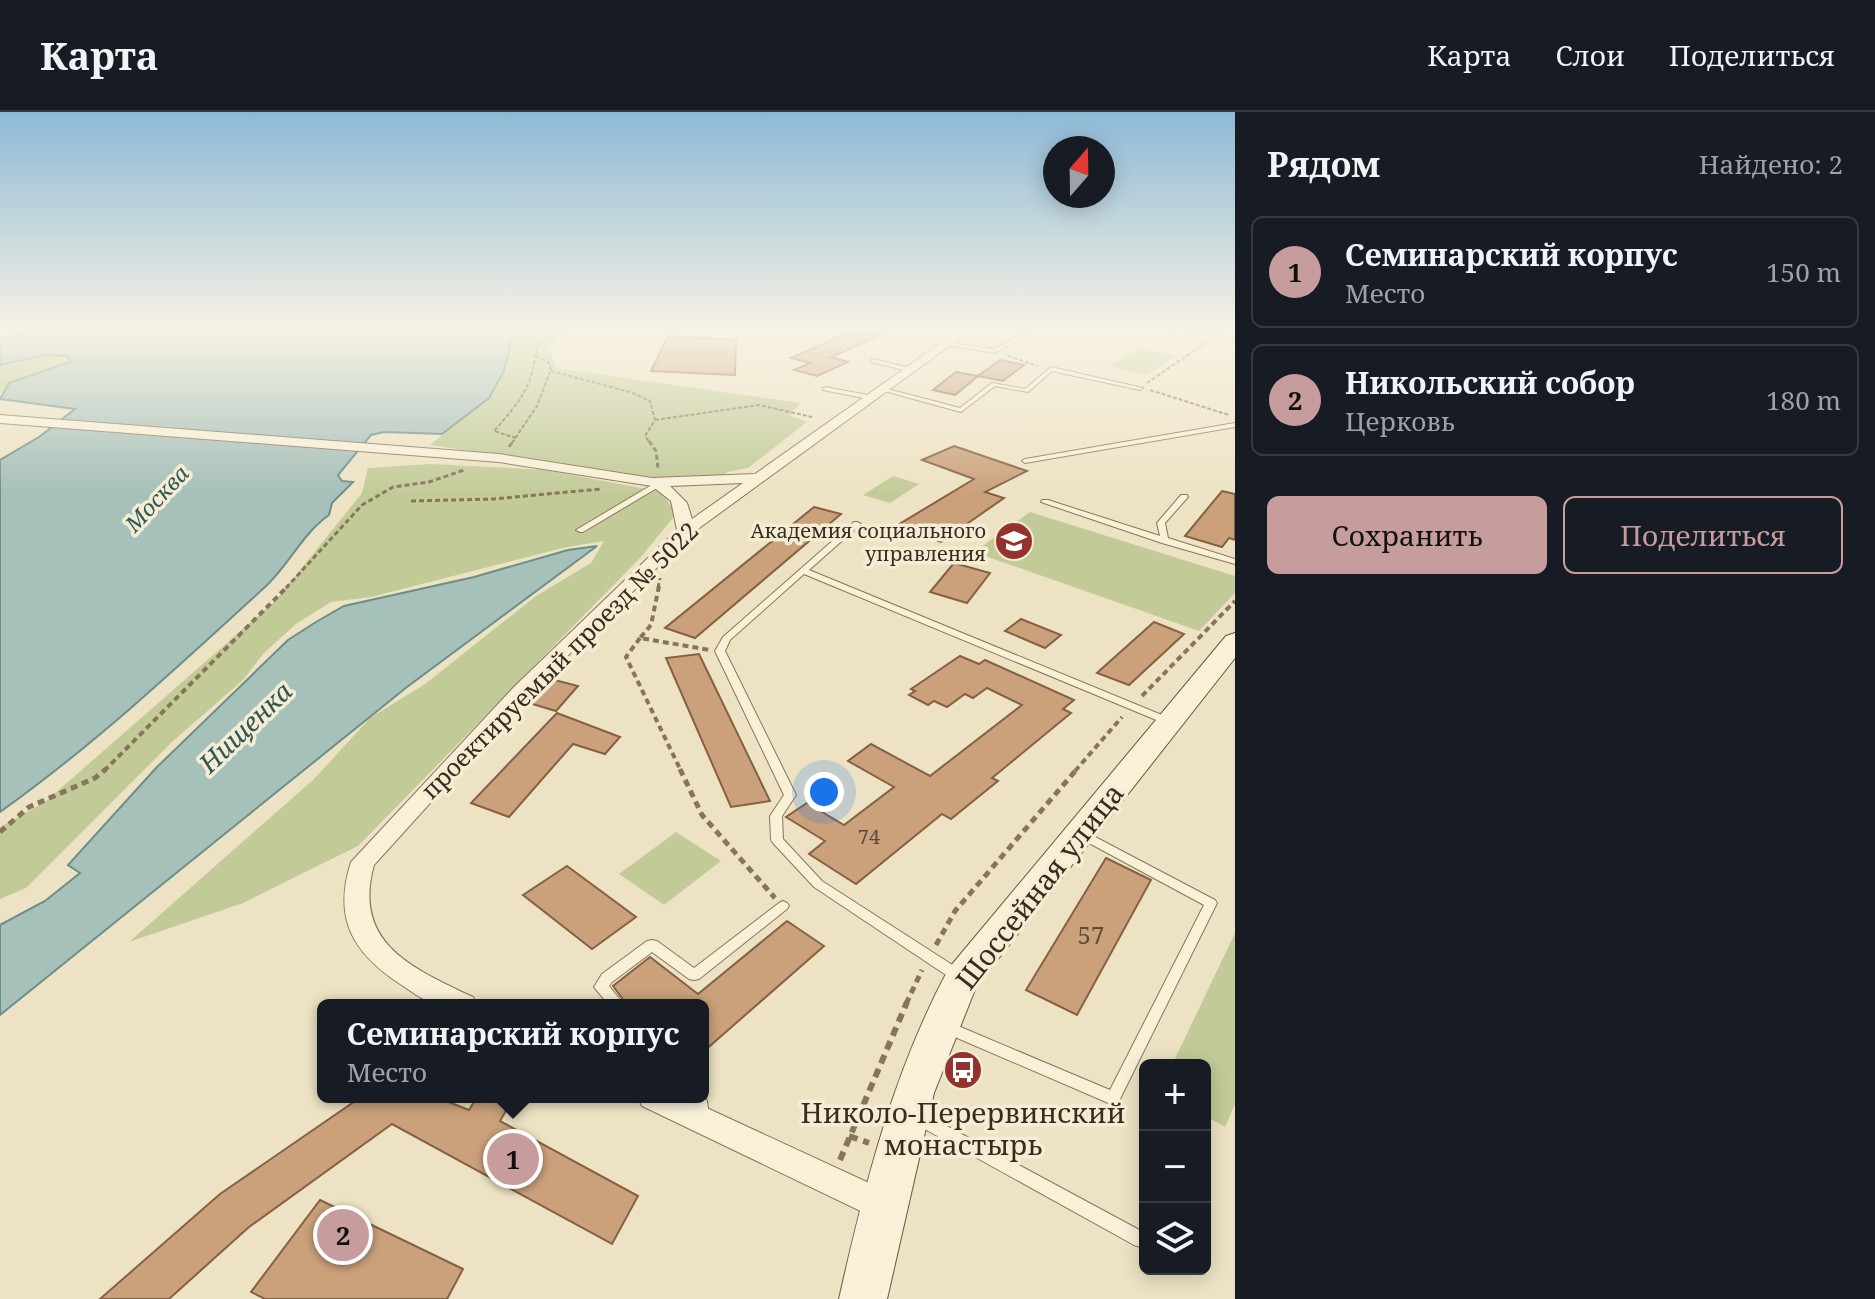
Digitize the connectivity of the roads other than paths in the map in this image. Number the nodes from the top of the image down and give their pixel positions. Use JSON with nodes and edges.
{"nodes":[{"id":1,"x":888,"y":383,"type":"edge"},
{"id":2,"x":1035,"y":383,"type":"edge"},
{"id":3,"x":1118,"y":383,"type":"edge"},
{"id":4,"x":1140,"y":388,"type":"road end"},
{"id":5,"x":825,"y":389,"type":"dead end"},
{"id":6,"x":880,"y":389,"type":"junction"},
{"id":7,"x":868,"y":397,"type":"junction"},
{"id":8,"x":0,"y":419,"type":"edge"},
{"id":9,"x":1235,"y":425,"type":"edge"},
{"id":10,"x":1025,"y":461,"type":"dead end"},
{"id":11,"x":755,"y":477,"type":"junction"},
{"id":12,"x":654,"y":483,"type":"junction"},
{"id":13,"x":1184,"y":497,"type":"dead end"},
{"id":14,"x":1045,"y":502,"type":"dead end"},
{"id":15,"x":857,"y":524,"type":"dead end"},
{"id":16,"x":580,"y":530,"type":"dead end"},
{"id":17,"x":685,"y":531,"type":"junction"},
{"id":18,"x":1165,"y":541,"type":"junction"},
{"id":19,"x":1235,"y":562,"type":"edge"},
{"id":20,"x":803,"y":571,"type":"junction"},
{"id":21,"x":1235,"y":641,"type":"edge"},
{"id":22,"x":1171,"y":723,"type":"junction"},
{"id":23,"x":1078,"y":832,"type":"junction"},
{"id":24,"x":783,"y":906,"type":"road end"},
{"id":25,"x":962,"y":978,"type":"junction"},
{"id":26,"x":450,"y":999,"type":"edge"},
{"id":27,"x":612,"y":999,"type":"edge"},
{"id":28,"x":938,"y":1023,"type":"junction"},
{"id":29,"x":676,"y":1103,"type":"edge"},
{"id":30,"x":700,"y":1109,"type":"edge"},
{"id":31,"x":910,"y":1113,"type":"junction"},
{"id":32,"x":884,"y":1206,"type":"junction"},
{"id":33,"x":1139,"y":1238,"type":"edge"},
{"id":34,"x":863,"y":1299,"type":"edge"}],
"edges":[{"from":1,"to":6,"type":"street","name":"проектируемый проезд № 5022"},
{"from":2,"to":6,"type":"lane"},
{"from":3,"to":4,"type":"lane"},
{"from":5,"to":7,"type":"lane"},
{"from":6,"to":7,"type":"street","name":"проектируемый проезд № 5022"},
{"from":7,"to":11,"type":"street","name":"проектируемый проезд № 5022"},
{"from":8,"to":12,"type":"street"},
{"from":9,"to":10,"type":"lane"},
{"from":11,"to":12,"type":"street"},
{"from":11,"to":17,"type":"street","name":"проектируемый проезд № 5022"},
{"from":12,"to":16,"type":"lane"},
{"from":12,"to":17,"type":"street"},
{"from":13,"to":18,"type":"lane"},
{"from":14,"to":18,"type":"lane"},
{"from":15,"to":20,"type":"lane"},
{"from":17,"to":26,"type":"street","name":"проектируемый проезд № 5022"},
{"from":18,"to":19,"type":"lane"},
{"from":20,"to":22,"type":"lane"},
{"from":20,"to":25,"type":"lane"},
{"from":21,"to":22,"type":"main road","name":"Шоссейная улица"},
{"from":22,"to":23,"type":"main road","name":"Шоссейная улица"},
{"from":23,"to":25,"type":"main road","name":"Шоссейная улица"},
{"from":23,"to":28,"type":"lane"},
{"from":24,"to":27,"type":"lane"},
{"from":25,"to":28,"type":"main road","name":"Шоссейная улица"},
{"from":28,"to":31,"type":"main road","name":"Шоссейная улица"},
{"from":29,"to":30,"type":"street"},
{"from":30,"to":32,"type":"street"},
{"from":31,"to":32,"type":"main road","name":"Шоссейная улица"},
{"from":31,"to":33,"type":"lane"},
{"from":32,"to":34,"type":"main road","name":"Шоссейная улица"}]}
